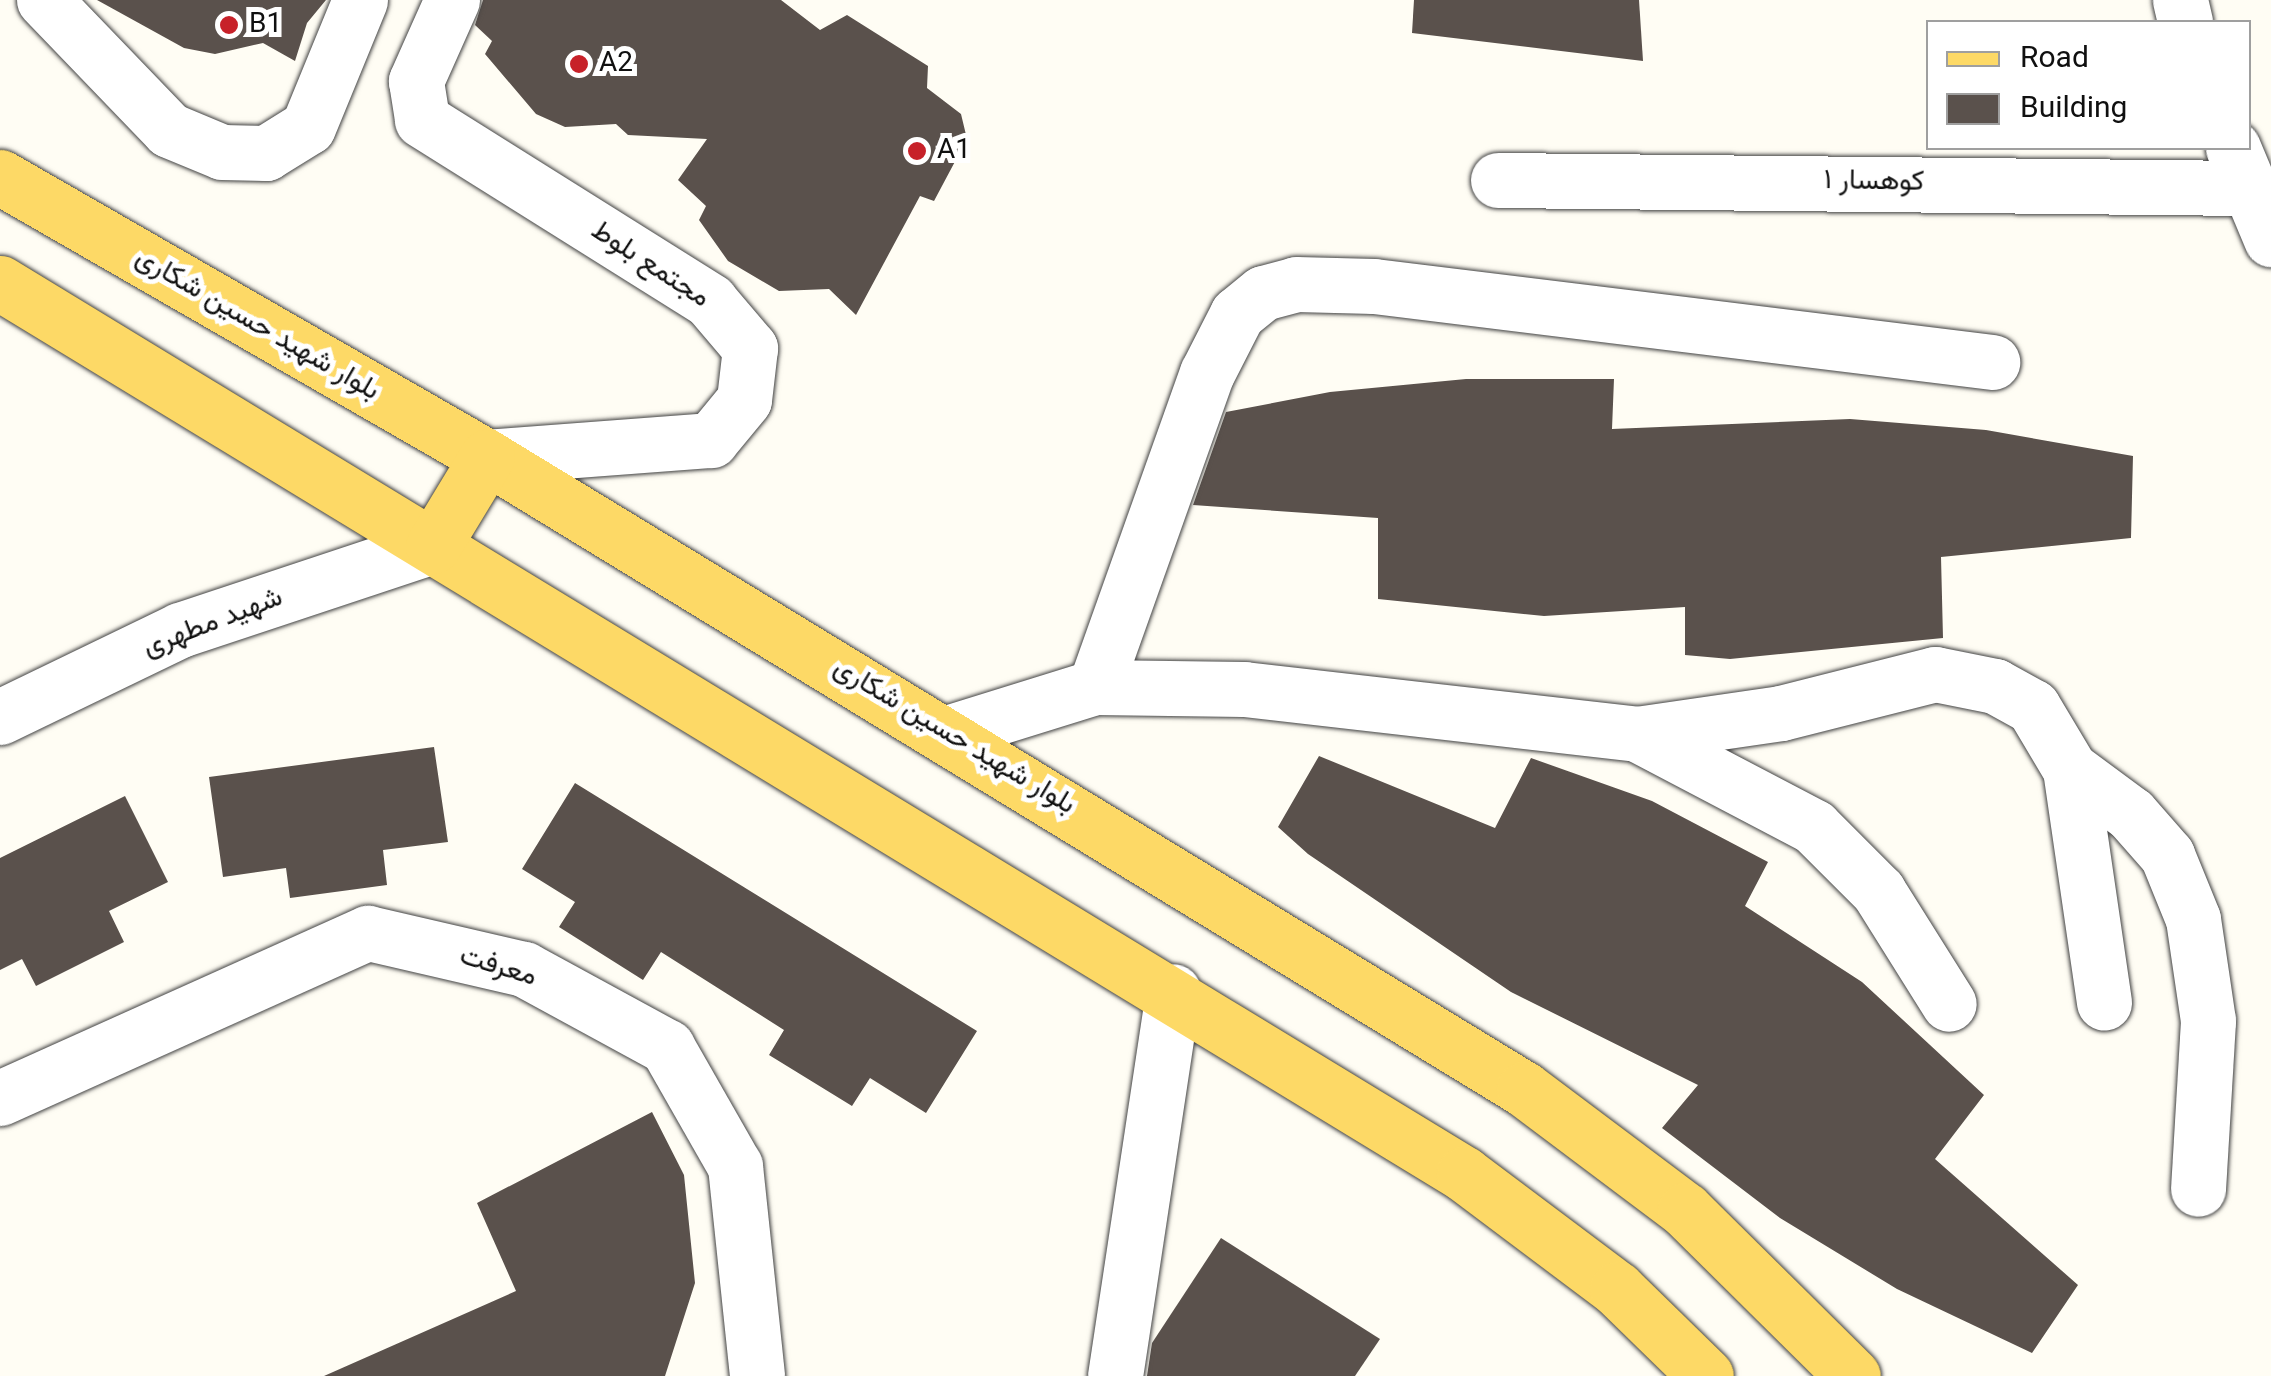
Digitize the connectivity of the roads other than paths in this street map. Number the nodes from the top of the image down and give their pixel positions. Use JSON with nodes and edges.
{"nodes":[{"id":1,"x":44,"y":0,"type":"edge"},
{"id":2,"x":360,"y":0,"type":"edge"},
{"id":3,"x":452,"y":0,"type":"edge"},
{"id":4,"x":2242,"y":168,"type":"edge"},
{"id":5,"x":0,"y":177,"type":"edge"},
{"id":6,"x":1498,"y":180,"type":"dead end"},
{"id":7,"x":2271,"y":239,"type":"edge"},
{"id":8,"x":0,"y":283,"type":"edge"},
{"id":9,"x":1992,"y":362,"type":"dead end"},
{"id":10,"x":486,"y":457,"type":"junction"},
{"id":11,"x":433,"y":546,"type":"junction"},
{"id":12,"x":1094,"y":687,"type":"junction"},
{"id":13,"x":0,"y":718,"type":"edge"},
{"id":14,"x":948,"y":733,"type":"junction"},
{"id":15,"x":1637,"y":734,"type":"junction"},
{"id":16,"x":2070,"y":769,"type":"junction"},
{"id":17,"x":1173,"y":991,"type":"junction"},
{"id":18,"x":2104,"y":1002,"type":"dead end"},
{"id":19,"x":1949,"y":1004,"type":"dead end"},
{"id":20,"x":0,"y":1098,"type":"edge"},
{"id":21,"x":2198,"y":1189,"type":"dead end"},
{"id":22,"x":757,"y":1376,"type":"edge"},
{"id":23,"x":1115,"y":1376,"type":"edge"},
{"id":24,"x":1706,"y":1376,"type":"edge"},
{"id":25,"x":1853,"y":1376,"type":"edge"}],
"edges":[{"from":1,"to":2,"type":"street"},
{"from":3,"to":10,"type":"street","name":"مجتمع بلوط"},
{"from":4,"to":6,"type":"street","name":"کوهسار ۱"},
{"from":4,"to":7,"type":"street"},
{"from":5,"to":10,"type":"main road","name":"بلوار شهید حسین شکاری"},
{"from":8,"to":11,"type":"main road"},
{"from":9,"to":12,"type":"street"},
{"from":10,"to":11,"type":"main road"},
{"from":10,"to":14,"type":"main road","name":"بلوار شهید حسین شکاری"},
{"from":11,"to":13,"type":"street","name":"شهید مطهری"},
{"from":11,"to":17,"type":"main road"},
{"from":12,"to":14,"type":"street"},
{"from":12,"to":15,"type":"street"},
{"from":14,"to":25,"type":"main road","name":"بلوار شهید حسین شکاری"},
{"from":15,"to":16,"type":"street"},
{"from":15,"to":19,"type":"street"},
{"from":16,"to":18,"type":"street"},
{"from":16,"to":21,"type":"street"},
{"from":17,"to":23,"type":"street"},
{"from":17,"to":24,"type":"main road"},
{"from":20,"to":22,"type":"street","name":"معرفت"}]}
